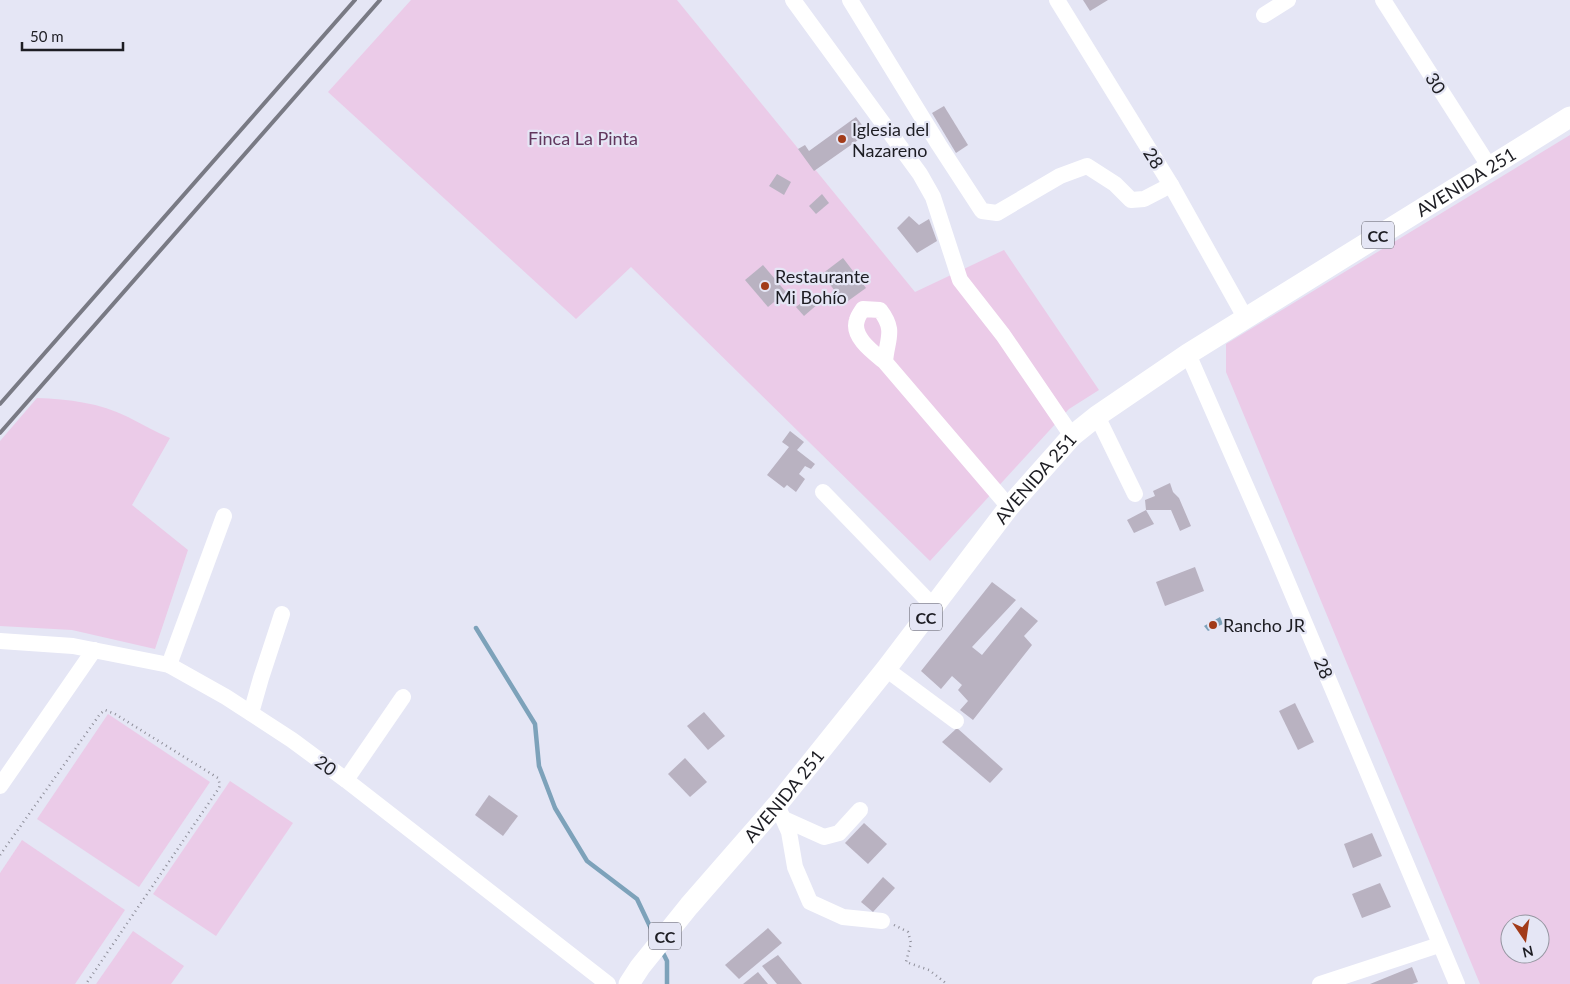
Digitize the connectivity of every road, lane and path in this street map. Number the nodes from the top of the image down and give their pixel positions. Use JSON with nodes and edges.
{"nodes":[{"id":1,"x":793,"y":0,"type":"edge"},
{"id":2,"x":850,"y":0,"type":"edge"},
{"id":3,"x":1056,"y":0,"type":"edge"},
{"id":4,"x":1288,"y":0,"type":"edge"},
{"id":5,"x":1383,"y":0,"type":"edge"},
{"id":6,"x":1264,"y":15,"type":"dead end"},
{"id":7,"x":1570,"y":117,"type":"edge"},
{"id":8,"x":1488,"y":166,"type":"junction"},
{"id":9,"x":1171,"y":185,"type":"junction"},
{"id":10,"x":1246,"y":319,"type":"junction"},
{"id":11,"x":1188,"y":354,"type":"junction"},
{"id":12,"x":885,"y":362,"type":"dead end"},
{"id":13,"x":1097,"y":416,"type":"junction"},
{"id":14,"x":1072,"y":436,"type":"junction"},
{"id":15,"x":823,"y":492,"type":"dead end"},
{"id":16,"x":1135,"y":494,"type":"dead end"},
{"id":17,"x":1009,"y":507,"type":"junction"},
{"id":18,"x":224,"y":516,"type":"dead end"},
{"id":19,"x":934,"y":607,"type":"junction"},
{"id":20,"x":282,"y":614,"type":"dead end"},
{"id":21,"x":0,"y":641,"type":"edge"},
{"id":22,"x":94,"y":650,"type":"junction"},
{"id":23,"x":169,"y":665,"type":"junction"},
{"id":24,"x":886,"y":669,"type":"junction"},
{"id":25,"x":403,"y":697,"type":"dead end"},
{"id":26,"x":251,"y":713,"type":"junction"},
{"id":27,"x":956,"y":721,"type":"dead end"},
{"id":28,"x":346,"y":780,"type":"junction"},
{"id":29,"x":0,"y":786,"type":"edge"},
{"id":30,"x":860,"y":810,"type":"dead end"},
{"id":31,"x":781,"y":812,"type":"junction"},
{"id":32,"x":0,"y":855,"type":"edge"},
{"id":33,"x":882,"y":920,"type":"joint"},
{"id":34,"x":1440,"y":945,"type":"junction"},
{"id":35,"x":634,"y":975,"type":"edge"},
{"id":36,"x":86,"y":984,"type":"edge"},
{"id":37,"x":608,"y":984,"type":"edge"},
{"id":38,"x":947,"y":984,"type":"edge"},
{"id":39,"x":1320,"y":984,"type":"edge"},
{"id":40,"x":1457,"y":984,"type":"edge"}],
"edges":[{"from":1,"to":14,"type":"street"},
{"from":2,"to":9,"type":"street"},
{"from":3,"to":9,"type":"street","name":"28"},
{"from":4,"to":6,"type":"street"},
{"from":5,"to":8,"type":"street","name":"30"},
{"from":7,"to":8,"type":"main road","name":"AVENIDA 251","number":"CC"},
{"from":8,"to":10,"type":"main road","name":"AVENIDA 251","number":"CC"},
{"from":9,"to":10,"type":"street","name":"28"},
{"from":10,"to":11,"type":"main road","name":"AVENIDA 251","number":"CC"},
{"from":11,"to":13,"type":"main road","name":"AVENIDA 251","number":"CC"},
{"from":11,"to":34,"type":"street","name":"28"},
{"from":12,"to":17,"type":"street"},
{"from":13,"to":14,"type":"main road","name":"AVENIDA 251","number":"CC"},
{"from":13,"to":16,"type":"street"},
{"from":14,"to":17,"type":"main road","name":"AVENIDA 251","number":"CC"},
{"from":15,"to":19,"type":"street"},
{"from":17,"to":19,"type":"main road","name":"AVENIDA 251","number":"CC"},
{"from":18,"to":23,"type":"street"},
{"from":19,"to":24,"type":"main road","name":"AVENIDA 251","number":"CC"},
{"from":20,"to":26,"type":"street"},
{"from":21,"to":22,"type":"street","name":"20"},
{"from":22,"to":23,"type":"street","name":"20"},
{"from":22,"to":29,"type":"street"},
{"from":23,"to":26,"type":"street","name":"20"},
{"from":24,"to":27,"type":"street"},
{"from":24,"to":31,"type":"main road","name":"AVENIDA 251","number":"CC"},
{"from":25,"to":28,"type":"street"},
{"from":26,"to":28,"type":"street","name":"20"},
{"from":28,"to":37,"type":"street","name":"20"},
{"from":30,"to":31,"type":"street"},
{"from":31,"to":33,"type":"street"},
{"from":31,"to":35,"type":"main road","name":"AVENIDA 251","number":"CC"},
{"from":32,"to":36,"type":"path"},
{"from":33,"to":38,"type":"path"},
{"from":34,"to":39,"type":"street"},
{"from":34,"to":40,"type":"street","name":"28"}]}
